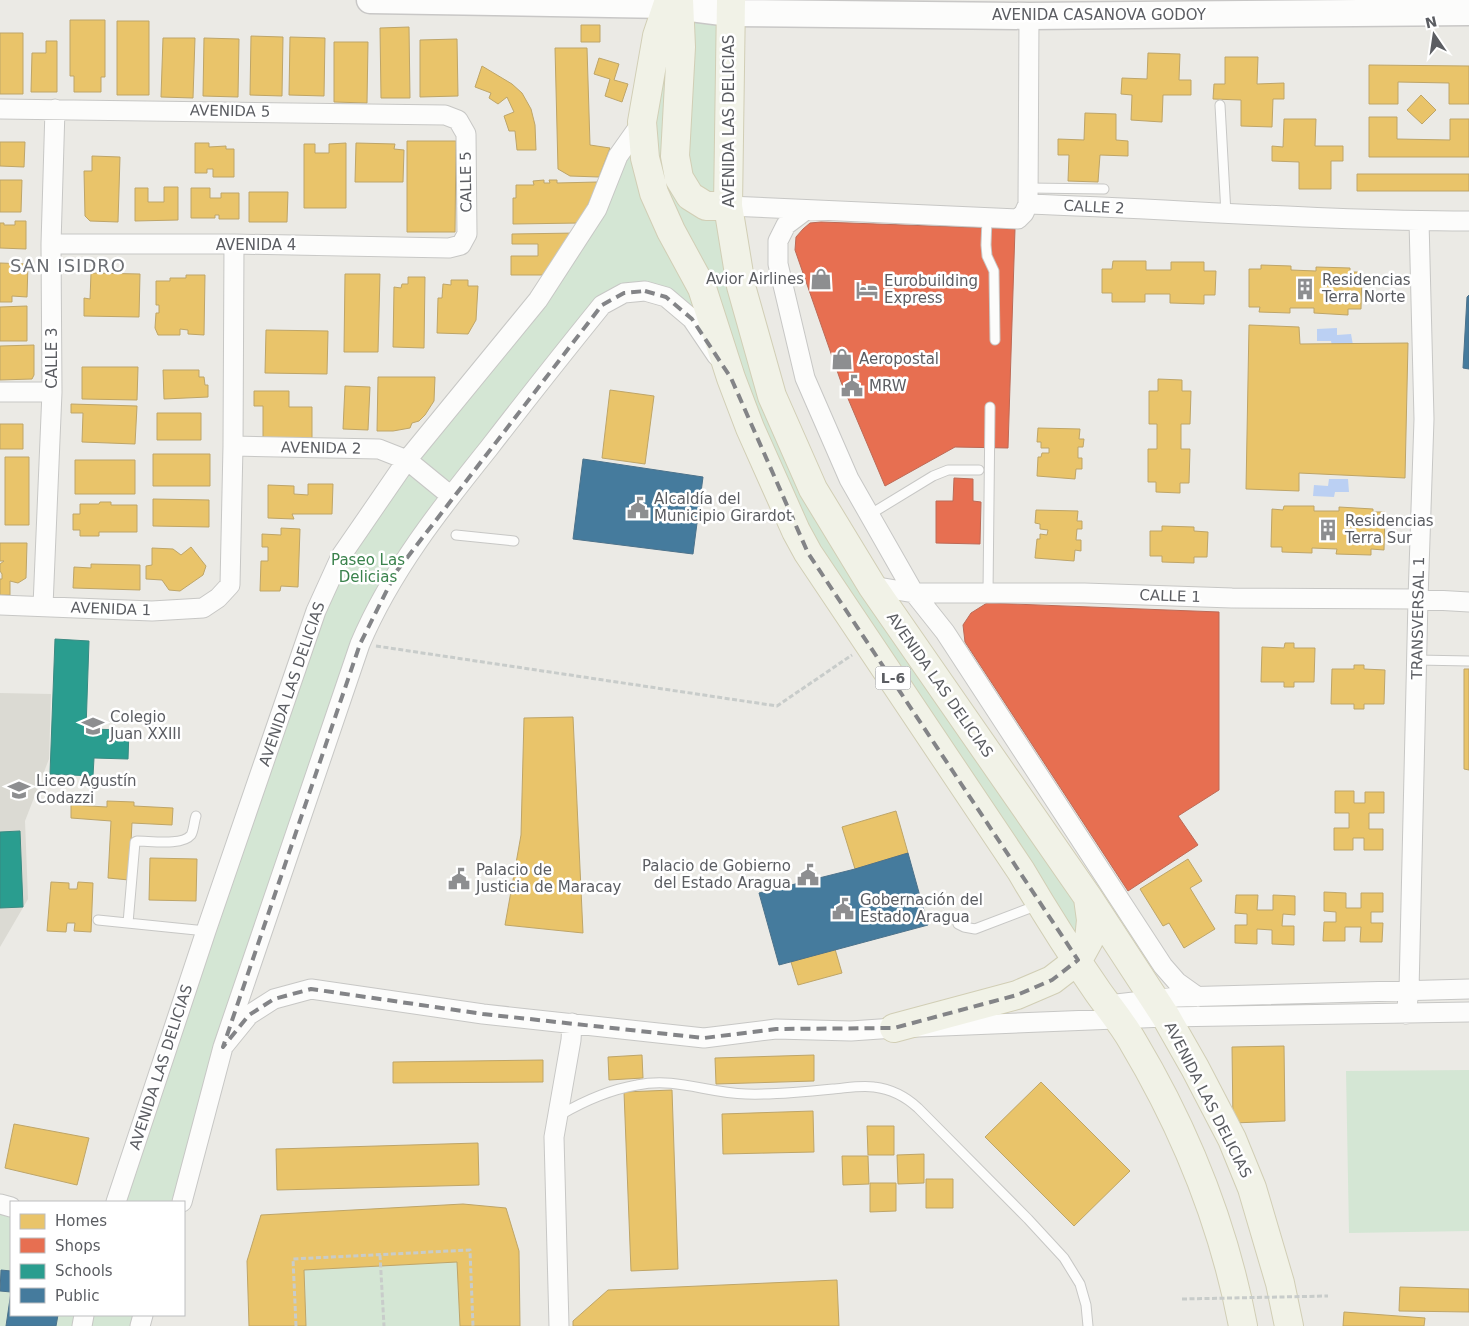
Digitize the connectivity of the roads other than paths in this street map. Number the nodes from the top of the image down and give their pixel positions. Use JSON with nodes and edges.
{"nodes":[{"id":1,"x":370,"y":0,"type":"edge"},
{"id":2,"x":673,"y":3,"type":"edge"},
{"id":3,"x":730,"y":7,"type":"edge"},
{"id":4,"x":1469,"y":12,"type":"edge"},
{"id":5,"x":1029,"y":16,"type":"junction"},
{"id":6,"x":1220,"y":105,"type":"dead end"},
{"id":7,"x":0,"y":109,"type":"edge"},
{"id":8,"x":55,"y":109,"type":"junction"},
{"id":9,"x":458,"y":120,"type":"joint"},
{"id":10,"x":642,"y":122,"type":"junction"},
{"id":11,"x":1104,"y":189,"type":"dead end"},
{"id":12,"x":1028,"y":196,"type":"junction"},
{"id":13,"x":728,"y":206,"type":"junction"},
{"id":14,"x":806,"y":210,"type":"junction"},
{"id":15,"x":1226,"y":214,"type":"junction"},
{"id":16,"x":987,"y":218,"type":"junction"},
{"id":17,"x":1419,"y":221,"type":"junction"},
{"id":18,"x":1469,"y":221,"type":"edge"},
{"id":19,"x":51,"y":244,"type":"junction"},
{"id":20,"x":234,"y":244,"type":"junction"},
{"id":21,"x":461,"y":245,"type":"joint"},
{"id":22,"x":995,"y":340,"type":"dead end"},
{"id":23,"x":731,"y":378,"type":"junction"},
{"id":24,"x":0,"y":392,"type":"edge"},
{"id":25,"x":52,"y":392,"type":"junction"},
{"id":26,"x":990,"y":407,"type":"dead end"},
{"id":27,"x":233,"y":446,"type":"junction"},
{"id":28,"x":407,"y":460,"type":"junction"},
{"id":29,"x":979,"y":470,"type":"dead end"},
{"id":30,"x":451,"y":496,"type":"junction"},
{"id":31,"x":870,"y":515,"type":"junction"},
{"id":32,"x":456,"y":535,"type":"dead end"},
{"id":33,"x":514,"y":541,"type":"dead end"},
{"id":34,"x":872,"y":586,"type":"junction"},
{"id":35,"x":914,"y":593,"type":"junction"},
{"id":36,"x":988,"y":593,"type":"junction"},
{"id":37,"x":1418,"y":599,"type":"junction"},
{"id":38,"x":1469,"y":602,"type":"edge"},
{"id":39,"x":0,"y":605,"type":"edge"},
{"id":40,"x":43,"y":606,"type":"junction"},
{"id":41,"x":1418,"y":660,"type":"junction"},
{"id":42,"x":1469,"y":661,"type":"edge"},
{"id":43,"x":196,"y":816,"type":"dead end"},
{"id":44,"x":1087,"y":896,"type":"junction"},
{"id":45,"x":1041,"y":904,"type":"junction"},
{"id":46,"x":98,"y":920,"type":"dead end"},
{"id":47,"x":128,"y":923,"type":"junction"},
{"id":48,"x":958,"y":924,"type":"dead end"},
{"id":49,"x":206,"y":931,"type":"junction"},
{"id":50,"x":1078,"y":960,"type":"junction"},
{"id":51,"x":1469,"y":989,"type":"edge"},
{"id":52,"x":1409,"y":991,"type":"junction"},
{"id":53,"x":1198,"y":997,"type":"junction"},
{"id":54,"x":1160,"y":1009,"type":"junction"},
{"id":55,"x":1113,"y":1012,"type":"junction"},
{"id":56,"x":1469,"y":1012,"type":"edge"},
{"id":57,"x":1406,"y":1014,"type":"junction"},
{"id":58,"x":572,"y":1023,"type":"junction"},
{"id":59,"x":894,"y":1028,"type":"junction"},
{"id":60,"x":224,"y":1048,"type":"junction"},
{"id":61,"x":557,"y":1116,"type":"junction"},
{"id":62,"x":122,"y":1197,"type":"edge"},
{"id":63,"x":182,"y":1201,"type":"edge"},
{"id":64,"x":559,"y":1326,"type":"edge"},
{"id":65,"x":1088,"y":1326,"type":"edge"},
{"id":66,"x":1243,"y":1326,"type":"edge"},
{"id":67,"x":1289,"y":1326,"type":"edge"}],
"edges":[{"from":1,"to":2,"type":"street","name":"AVENIDA CASANOVA GODOY"},
{"from":2,"to":3,"type":"street","name":"AVENIDA CASANOVA GODOY"},
{"from":2,"to":10,"type":"main road","name":"AVENIDA LAS DELICIAS","number":"L-6"},
{"from":2,"to":13,"type":"main road"},
{"from":3,"to":5,"type":"street","name":"AVENIDA CASANOVA GODOY"},
{"from":3,"to":13,"type":"main road","name":"AVENIDA LAS DELICIAS","number":"L-6"},
{"from":4,"to":5,"type":"street","name":"AVENIDA CASANOVA GODOY"},
{"from":5,"to":12,"type":"street"},
{"from":6,"to":15,"type":"lane"},
{"from":7,"to":8,"type":"street","name":"AVENIDA 5"},
{"from":8,"to":9,"type":"street","name":"AVENIDA 5"},
{"from":8,"to":19,"type":"street","name":"CALLE 3"},
{"from":9,"to":21,"type":"street","name":"CALLE 5"},
{"from":10,"to":23,"type":"main road","name":"AVENIDA LAS DELICIAS","number":"L-6"},
{"from":10,"to":28,"type":"street","name":"AVENIDA LAS DELICIAS"},
{"from":11,"to":12,"type":"lane"},
{"from":12,"to":15,"type":"street","name":"CALLE 2"},
{"from":12,"to":16,"type":"street"},
{"from":13,"to":14,"type":"street"},
{"from":13,"to":34,"type":"main road","name":"AVENIDA LAS DELICIAS","number":"L-6"},
{"from":14,"to":16,"type":"street"},
{"from":14,"to":31,"type":"street"},
{"from":15,"to":17,"type":"street","name":"CALLE 2"},
{"from":16,"to":22,"type":"lane"},
{"from":17,"to":18,"type":"street","name":"CALLE 2"},
{"from":17,"to":37,"type":"street","name":"TRANSVERSAL 1"},
{"from":19,"to":20,"type":"street","name":"AVENIDA 4"},
{"from":19,"to":25,"type":"street","name":"CALLE 3"},
{"from":20,"to":21,"type":"street","name":"AVENIDA 4"},
{"from":20,"to":27,"type":"street"},
{"from":23,"to":30,"type":"street","name":"AVENIDA LAS DELICIAS"},
{"from":23,"to":45,"type":"main road","name":"AVENIDA LAS DELICIAS","number":"L-6"},
{"from":24,"to":25,"type":"street"},
{"from":25,"to":40,"type":"street","name":"CALLE 3"},
{"from":26,"to":36,"type":"lane"},
{"from":27,"to":28,"type":"street","name":"AVENIDA 2"},
{"from":27,"to":40,"type":"street","name":"AVENIDA 1"},
{"from":28,"to":30,"type":"street","name":"AVENIDA 2"},
{"from":28,"to":49,"type":"street","name":"AVENIDA LAS DELICIAS"},
{"from":29,"to":31,"type":"lane"},
{"from":30,"to":60,"type":"street","name":"AVENIDA LAS DELICIAS"},
{"from":31,"to":35,"type":"street"},
{"from":32,"to":33,"type":"lane"},
{"from":34,"to":35,"type":"street","name":"CALLE 1"},
{"from":34,"to":44,"type":"main road","name":"AVENIDA LAS DELICIAS","number":"L-6"},
{"from":35,"to":36,"type":"street","name":"CALLE 1"},
{"from":35,"to":53,"type":"street"},
{"from":36,"to":37,"type":"street","name":"CALLE 1"},
{"from":37,"to":38,"type":"street","name":"CALLE 1"},
{"from":37,"to":41,"type":"street","name":"TRANSVERSAL 1"},
{"from":39,"to":40,"type":"street","name":"AVENIDA 1"},
{"from":41,"to":42,"type":"lane"},
{"from":41,"to":52,"type":"street","name":"TRANSVERSAL 1"},
{"from":43,"to":47,"type":"lane"},
{"from":44,"to":50,"type":"main road","number":"L-6"},
{"from":44,"to":54,"type":"main road","name":"AVENIDA LAS DELICIAS","number":"L-6"},
{"from":45,"to":48,"type":"lane"},
{"from":45,"to":50,"type":"main road","name":"AVENIDA LAS DELICIAS","number":"L-6"},
{"from":46,"to":47,"type":"lane"},
{"from":47,"to":49,"type":"lane"},
{"from":49,"to":62,"type":"street","name":"AVENIDA LAS DELICIAS"},
{"from":50,"to":55,"type":"main road","name":"AVENIDA LAS DELICIAS","number":"L-6"},
{"from":50,"to":59,"type":"main road","number":"L-6"},
{"from":51,"to":52,"type":"street"},
{"from":52,"to":53,"type":"street"},
{"from":52,"to":57,"type":"street","name":"TRANSVERSAL 1"},
{"from":53,"to":54,"type":"street"},
{"from":54,"to":55,"type":"street"},
{"from":54,"to":57,"type":"street"},
{"from":54,"to":67,"type":"main road","name":"AVENIDA LAS DELICIAS","number":"L-6"},
{"from":55,"to":59,"type":"street"},
{"from":55,"to":66,"type":"main road","name":"AVENIDA LAS DELICIAS","number":"L-6"},
{"from":56,"to":57,"type":"street"},
{"from":58,"to":59,"type":"street"},
{"from":58,"to":60,"type":"street"},
{"from":58,"to":61,"type":"street"},
{"from":60,"to":63,"type":"street","name":"AVENIDA LAS DELICIAS"},
{"from":61,"to":64,"type":"street"},
{"from":61,"to":65,"type":"lane"}]}
